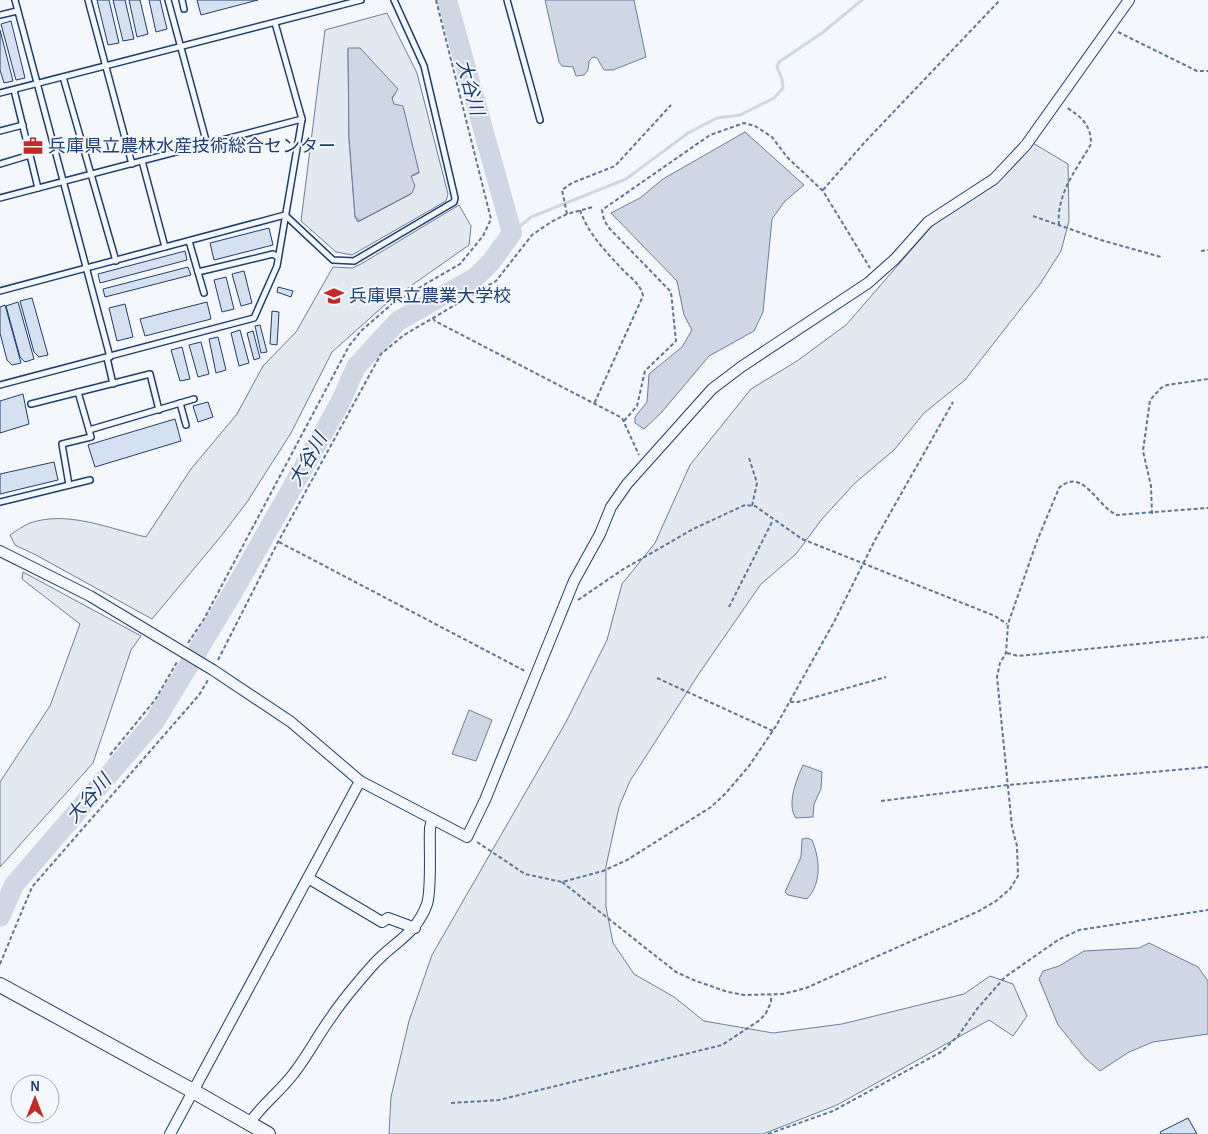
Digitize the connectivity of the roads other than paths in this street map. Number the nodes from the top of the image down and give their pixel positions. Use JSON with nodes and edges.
{"nodes":[{"id":1,"x":15,"y":0,"type":"edge"},
{"id":2,"x":88,"y":0,"type":"edge"},
{"id":3,"x":168,"y":0,"type":"edge"},
{"id":4,"x":182,"y":0,"type":"edge"},
{"id":5,"x":361,"y":0,"type":"edge"},
{"id":6,"x":394,"y":0,"type":"edge"},
{"id":7,"x":507,"y":0,"type":"edge"},
{"id":8,"x":1129,"y":0,"type":"edge"},
{"id":9,"x":184,"y":9,"type":"dead end"},
{"id":10,"x":18,"y":11,"type":"junction"},
{"id":11,"x":0,"y":15,"type":"edge"},
{"id":12,"x":275,"y":23,"type":"junction"},
{"id":13,"x":181,"y":47,"type":"junction"},
{"id":14,"x":106,"y":66,"type":"junction"},
{"id":15,"x":63,"y":77,"type":"junction"},
{"id":16,"x":37,"y":84,"type":"junction"},
{"id":17,"x":14,"y":90,"type":"junction"},
{"id":18,"x":0,"y":93,"type":"edge"},
{"id":19,"x":302,"y":119,"type":"junction"},
{"id":20,"x":540,"y":120,"type":"dead end"},
{"id":21,"x":22,"y":125,"type":"junction"},
{"id":22,"x":0,"y":131,"type":"edge"},
{"id":23,"x":208,"y":144,"type":"junction"},
{"id":24,"x":30,"y":156,"type":"junction"},
{"id":25,"x":142,"y":161,"type":"junction"},
{"id":26,"x":0,"y":164,"type":"edge"},
{"id":27,"x":132,"y":164,"type":"junction"},
{"id":28,"x":91,"y":174,"type":"junction"},
{"id":29,"x":63,"y":182,"type":"junction"},
{"id":30,"x":38,"y":188,"type":"junction"},
{"id":31,"x":0,"y":198,"type":"edge"},
{"id":32,"x":285,"y":215,"type":"junction"},
{"id":33,"x":189,"y":241,"type":"junction"},
{"id":34,"x":165,"y":247,"type":"junction"},
{"id":35,"x":278,"y":256,"type":"junction"},
{"id":36,"x":116,"y":261,"type":"junction"},
{"id":37,"x":86,"y":268,"type":"junction"},
{"id":38,"x":198,"y":272,"type":"junction"},
{"id":39,"x":0,"y":291,"type":"edge"},
{"id":40,"x":204,"y":294,"type":"dead end"},
{"id":41,"x":109,"y":357,"type":"junction"},
{"id":42,"x":113,"y":384,"type":"junction"},
{"id":43,"x":0,"y":385,"type":"edge"},
{"id":44,"x":78,"y":392,"type":"junction"},
{"id":45,"x":194,"y":399,"type":"dead end"},
{"id":46,"x":180,"y":403,"type":"junction"},
{"id":47,"x":31,"y":404,"type":"dead end"},
{"id":48,"x":159,"y":410,"type":"junction"},
{"id":49,"x":186,"y":425,"type":"dead end"},
{"id":50,"x":89,"y":430,"type":"junction"},
{"id":51,"x":90,"y":480,"type":"dead end"},
{"id":52,"x":69,"y":485,"type":"junction"},
{"id":53,"x":0,"y":502,"type":"edge"},
{"id":54,"x":0,"y":551,"type":"edge"},
{"id":55,"x":360,"y":781,"type":"junction"},
{"id":56,"x":432,"y":820,"type":"junction"},
{"id":57,"x":308,"y":878,"type":"junction"},
{"id":58,"x":415,"y":928,"type":"junction"},
{"id":59,"x":0,"y":986,"type":"edge"},
{"id":60,"x":194,"y":1091,"type":"junction"},
{"id":61,"x":249,"y":1124,"type":"junction"},
{"id":62,"x":170,"y":1134,"type":"edge"},
{"id":63,"x":268,"y":1134,"type":"edge"}],
"edges":[{"from":1,"to":10,"type":"lane"},
{"from":2,"to":14,"type":"lane"},
{"from":3,"to":13,"type":"lane"},
{"from":4,"to":9,"type":"lane"},
{"from":5,"to":12,"type":"lane"},
{"from":6,"to":32,"type":"lane"},
{"from":7,"to":20,"type":"lane"},
{"from":8,"to":56,"type":"street"},
{"from":10,"to":11,"type":"lane"},
{"from":10,"to":16,"type":"lane"},
{"from":12,"to":13,"type":"lane"},
{"from":12,"to":19,"type":"lane"},
{"from":13,"to":14,"type":"lane"},
{"from":13,"to":23,"type":"lane"},
{"from":14,"to":15,"type":"lane"},
{"from":14,"to":27,"type":"lane"},
{"from":15,"to":16,"type":"lane"},
{"from":15,"to":28,"type":"lane"},
{"from":16,"to":17,"type":"lane"},
{"from":16,"to":29,"type":"lane"},
{"from":17,"to":18,"type":"lane"},
{"from":17,"to":21,"type":"lane"},
{"from":19,"to":23,"type":"lane"},
{"from":19,"to":32,"type":"lane"},
{"from":21,"to":22,"type":"lane"},
{"from":21,"to":24,"type":"lane"},
{"from":23,"to":25,"type":"lane"},
{"from":24,"to":26,"type":"lane"},
{"from":24,"to":30,"type":"lane"},
{"from":25,"to":27,"type":"lane"},
{"from":25,"to":34,"type":"lane"},
{"from":27,"to":28,"type":"lane"},
{"from":28,"to":29,"type":"lane"},
{"from":28,"to":36,"type":"lane"},
{"from":29,"to":30,"type":"lane"},
{"from":29,"to":37,"type":"lane"},
{"from":30,"to":31,"type":"lane"},
{"from":32,"to":33,"type":"lane"},
{"from":32,"to":35,"type":"lane"},
{"from":33,"to":34,"type":"lane"},
{"from":33,"to":38,"type":"lane"},
{"from":34,"to":36,"type":"lane"},
{"from":35,"to":38,"type":"lane"},
{"from":35,"to":41,"type":"lane"},
{"from":36,"to":37,"type":"lane"},
{"from":37,"to":39,"type":"lane"},
{"from":37,"to":41,"type":"lane"},
{"from":38,"to":40,"type":"lane"},
{"from":41,"to":42,"type":"lane"},
{"from":41,"to":43,"type":"lane"},
{"from":42,"to":44,"type":"lane"},
{"from":42,"to":48,"type":"lane"},
{"from":44,"to":47,"type":"lane"},
{"from":44,"to":50,"type":"lane"},
{"from":45,"to":46,"type":"lane"},
{"from":46,"to":48,"type":"lane"},
{"from":46,"to":49,"type":"lane"},
{"from":48,"to":50,"type":"lane"},
{"from":50,"to":52,"type":"lane"},
{"from":51,"to":52,"type":"lane"},
{"from":52,"to":53,"type":"lane"},
{"from":54,"to":55,"type":"street"},
{"from":55,"to":56,"type":"street"},
{"from":55,"to":57,"type":"street"},
{"from":56,"to":58,"type":"street"},
{"from":57,"to":58,"type":"street"},
{"from":57,"to":60,"type":"street"},
{"from":58,"to":61,"type":"street"},
{"from":59,"to":60,"type":"street"},
{"from":60,"to":61,"type":"street"},
{"from":60,"to":62,"type":"street"},
{"from":61,"to":63,"type":"street"}]}
